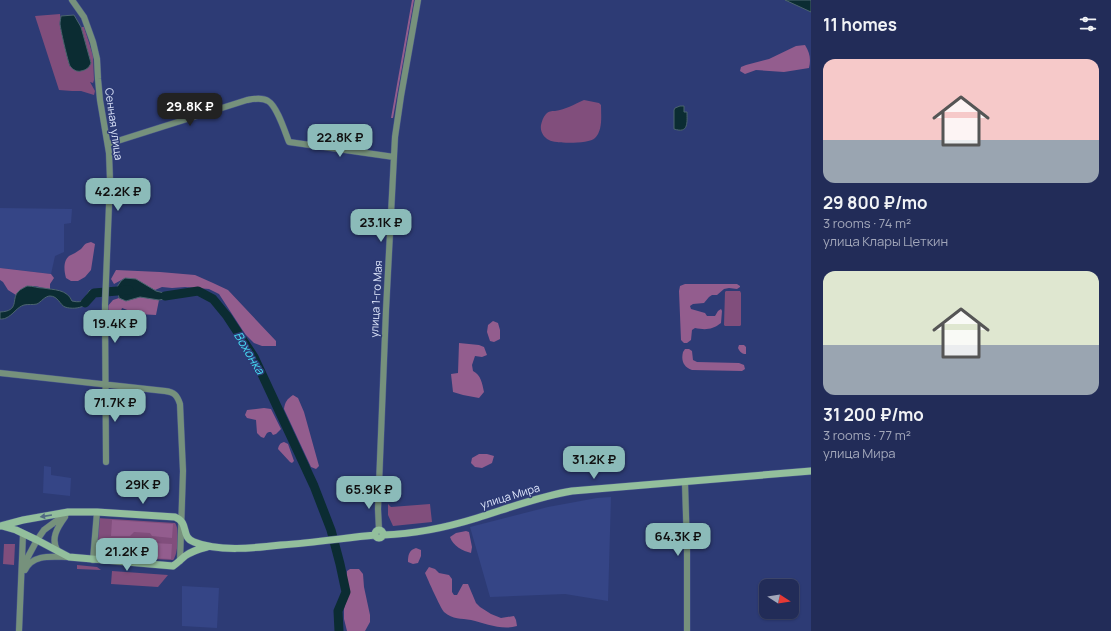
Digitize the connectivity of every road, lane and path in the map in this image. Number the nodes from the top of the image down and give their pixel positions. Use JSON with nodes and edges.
{"nodes":[{"id":1,"x":72,"y":0,"type":"edge"},
{"id":2,"x":418,"y":0,"type":"edge"},
{"id":3,"x":108,"y":144,"type":"junction"},
{"id":4,"x":394,"y":157,"type":"junction"},
{"id":5,"x":0,"y":373,"type":"edge"},
{"id":6,"x":106,"y":384,"type":"junction"},
{"id":7,"x":106,"y":462,"type":"dead end"},
{"id":8,"x":811,"y":472,"type":"edge"},
{"id":9,"x":685,"y":483,"type":"junction"},
{"id":10,"x":68,"y":512,"type":"junction"},
{"id":11,"x":97,"y":512,"type":"junction"},
{"id":12,"x":181,"y":520,"type":"junction"},
{"id":13,"x":1,"y":526,"type":"edge"},
{"id":14,"x":379,"y":533,"type":"junction"},
{"id":15,"x":24,"y":534,"type":"junction"},
{"id":16,"x":37,"y":540,"type":"junction"},
{"id":17,"x":211,"y":546,"type":"junction"},
{"id":18,"x":58,"y":552,"type":"junction"},
{"id":19,"x":69,"y":557,"type":"junction"},
{"id":20,"x":93,"y":560,"type":"junction"},
{"id":21,"x":180,"y":561,"type":"junction"},
{"id":22,"x":22,"y":567,"type":"junction"},
{"id":23,"x":21,"y":578,"type":"junction"},
{"id":24,"x":19,"y":631,"type":"edge"},
{"id":25,"x":687,"y":631,"type":"edge"}],
"edges":[{"from":1,"to":3,"type":"street","name":"Сенная улица"},
{"from":2,"to":4,"type":"street","name":"улица 1-го Мая"},
{"from":3,"to":4,"type":"street"},
{"from":3,"to":6,"type":"street","name":"Сенная улица"},
{"from":4,"to":14,"type":"street","name":"улица 1-го Мая"},
{"from":5,"to":6,"type":"street"},
{"from":6,"to":7,"type":"street","name":"Сенная улица"},
{"from":6,"to":12,"type":"street"},
{"from":8,"to":9,"type":"main road","name":"улица Мира"},
{"from":9,"to":14,"type":"main road","name":"улица Мира"},
{"from":9,"to":25,"type":"street"},
{"from":10,"to":11,"type":"main road"},
{"from":10,"to":13,"type":"main road","one_way":true},
{"from":10,"to":16,"type":"street"},
{"from":10,"to":18,"type":"street"},
{"from":11,"to":12,"type":"main road"},
{"from":11,"to":20,"type":"street"},
{"from":12,"to":17,"type":"main road"},
{"from":12,"to":21,"type":"street"},
{"from":13,"to":15,"type":"main road"},
{"from":14,"to":17,"type":"main road","name":"улица Мира"},
{"from":15,"to":16,"type":"main road"},
{"from":15,"to":22,"type":"street"},
{"from":16,"to":18,"type":"main road"},
{"from":16,"to":22,"type":"street"},
{"from":17,"to":21,"type":"main road"},
{"from":18,"to":19,"type":"main road"},
{"from":19,"to":20,"type":"main road"},
{"from":19,"to":23,"type":"street"},
{"from":20,"to":21,"type":"main road"},
{"from":22,"to":23,"type":"street"},
{"from":23,"to":24,"type":"street"}]}
